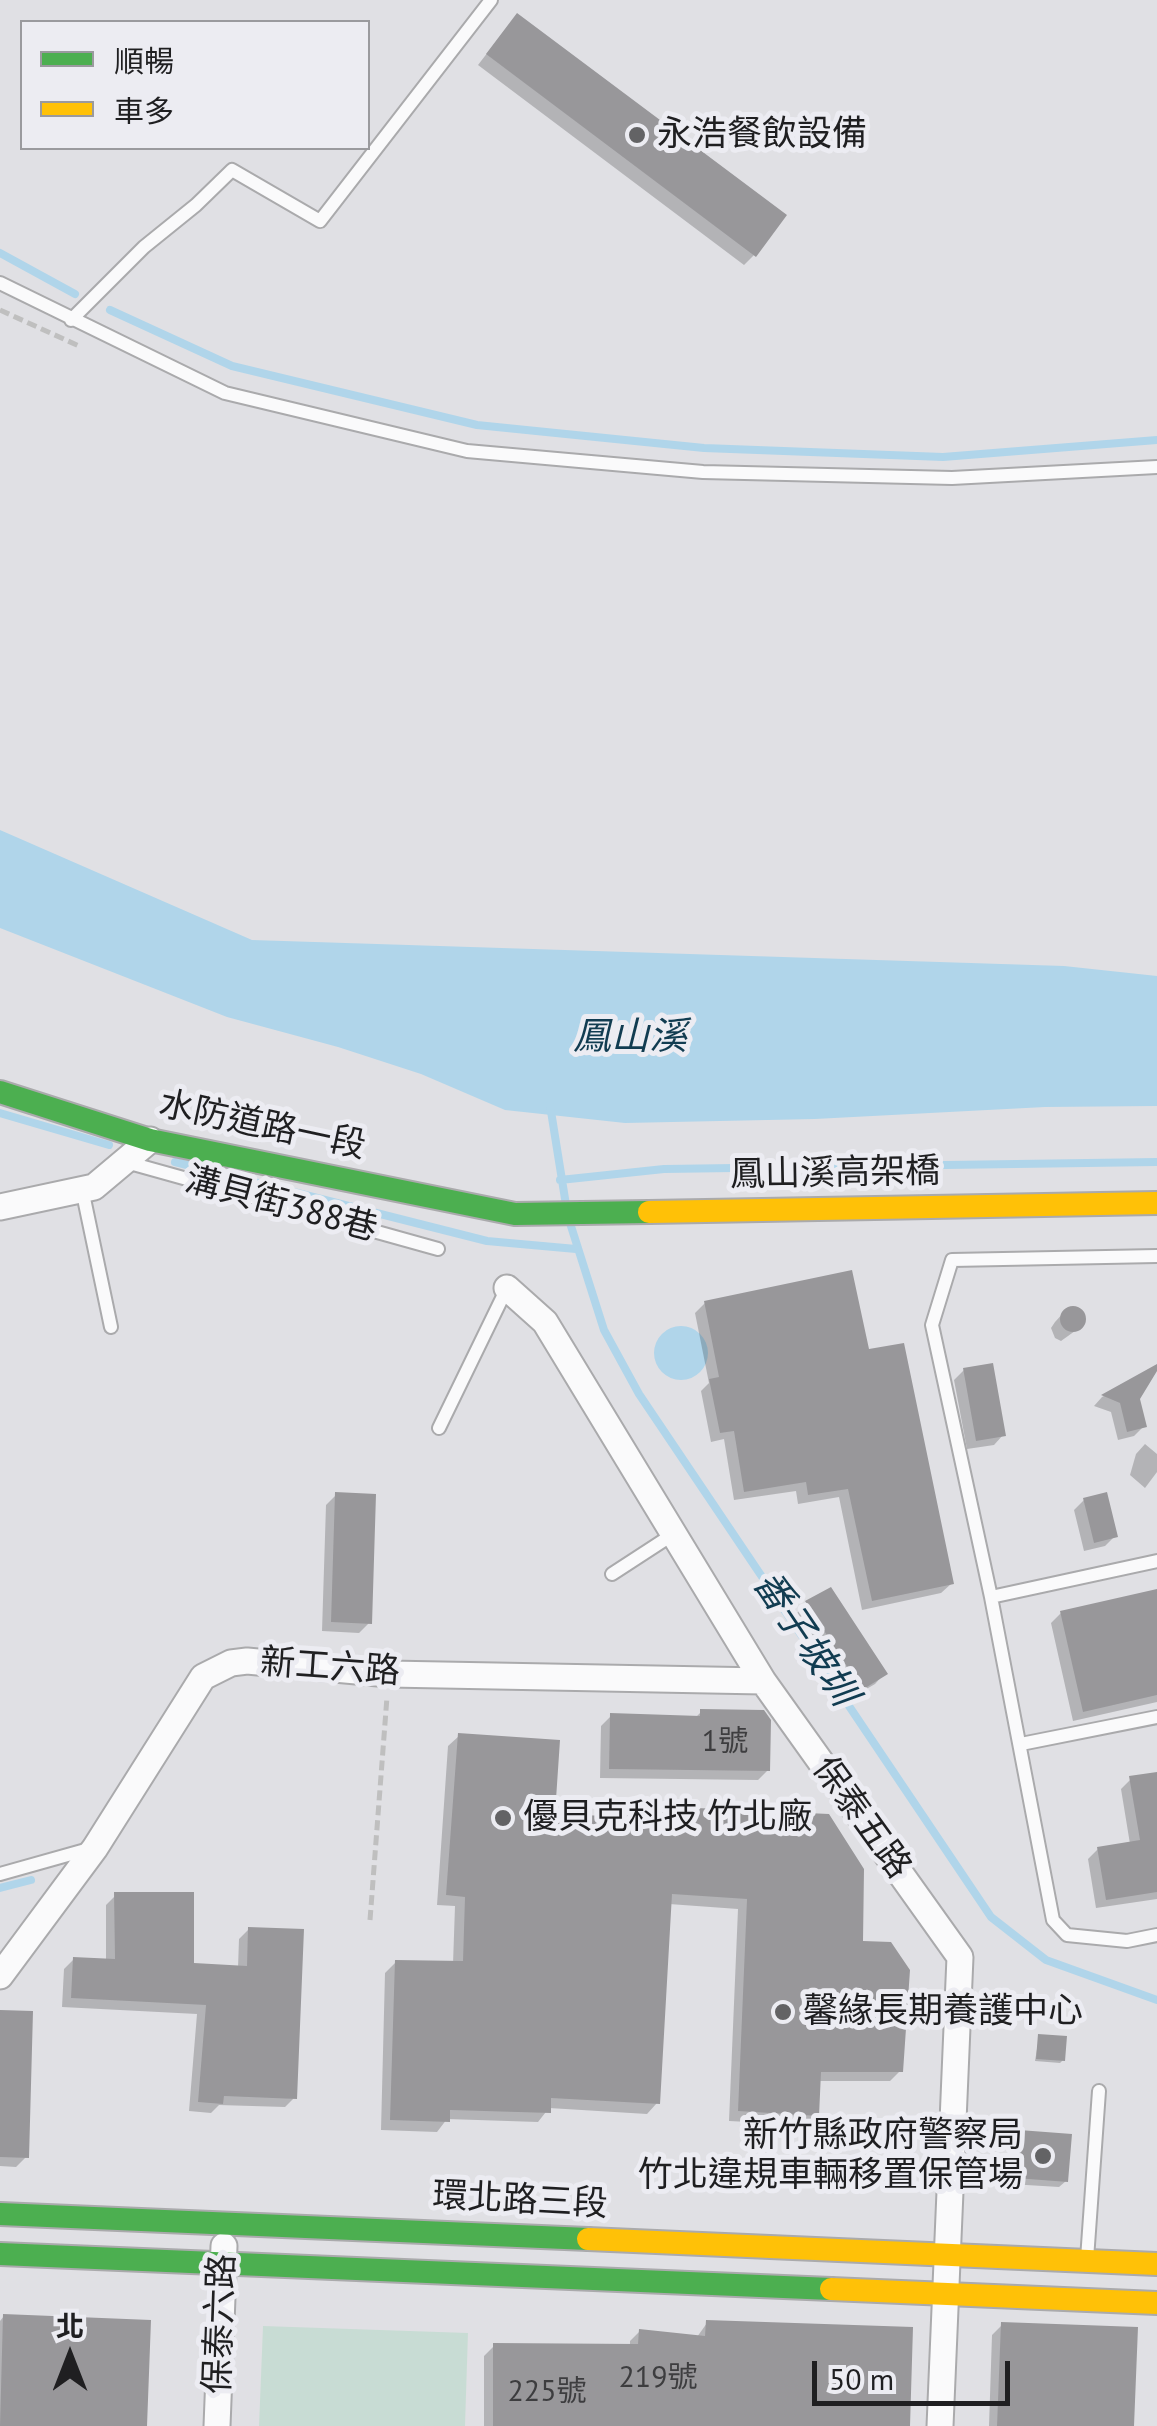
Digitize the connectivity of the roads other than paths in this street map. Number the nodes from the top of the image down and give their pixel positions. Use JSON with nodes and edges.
{"nodes":[{"id":1,"x":492,"y":0,"type":"edge"},
{"id":2,"x":0,"y":283,"type":"edge"},
{"id":3,"x":71,"y":320,"type":"junction"},
{"id":4,"x":1157,"y":467,"type":"edge"},
{"id":5,"x":0,"y":1092,"type":"edge"},
{"id":6,"x":150,"y":1140,"type":"junction"},
{"id":7,"x":124,"y":1162,"type":"junction"},
{"id":8,"x":82,"y":1189,"type":"junction"},
{"id":9,"x":1157,"y":1203,"type":"edge"},
{"id":10,"x":0,"y":1207,"type":"edge"},
{"id":11,"x":514,"y":1214,"type":"joint"},
{"id":12,"x":438,"y":1249,"type":"dead end"},
{"id":13,"x":1157,"y":1256,"type":"edge"},
{"id":14,"x":506,"y":1288,"type":"joint"},
{"id":15,"x":111,"y":1327,"type":"dead end"},
{"id":16,"x":439,"y":1428,"type":"dead end"},
{"id":17,"x":675,"y":1533,"type":"junction"},
{"id":18,"x":1157,"y":1561,"type":"edge"},
{"id":19,"x":612,"y":1574,"type":"dead end"},
{"id":20,"x":991,"y":1596,"type":"junction"},
{"id":21,"x":763,"y":1680,"type":"junction"},
{"id":22,"x":1157,"y":1717,"type":"edge"},
{"id":23,"x":1021,"y":1744,"type":"junction"},
{"id":24,"x":95,"y":1848,"type":"junction"},
{"id":25,"x":0,"y":1874,"type":"edge"},
{"id":26,"x":1157,"y":1935,"type":"edge"},
{"id":27,"x":0,"y":1976,"type":"edge"},
{"id":28,"x":1099,"y":2091,"type":"dead end"},
{"id":29,"x":0,"y":2214,"type":"edge"},
{"id":30,"x":225,"y":2222,"type":"junction"},
{"id":31,"x":0,"y":2254,"type":"edge"},
{"id":32,"x":946,"y":2256,"type":"junction"},
{"id":33,"x":1087,"y":2262,"type":"junction"},
{"id":34,"x":1157,"y":2264,"type":"edge"},
{"id":35,"x":223,"y":2265,"type":"junction"},
{"id":36,"x":946,"y":2293,"type":"junction"},
{"id":37,"x":1157,"y":2303,"type":"edge"},
{"id":38,"x":217,"y":2426,"type":"edge"},
{"id":39,"x":940,"y":2426,"type":"edge"}],
"edges":[{"from":1,"to":3,"type":"lane"},
{"from":2,"to":3,"type":"lane"},
{"from":3,"to":4,"type":"lane"},
{"from":5,"to":6,"type":"street","name":"水防道路一段"},
{"from":6,"to":7,"type":"street"},
{"from":6,"to":11,"type":"street","name":"水防道路一段"},
{"from":7,"to":8,"type":"street"},
{"from":7,"to":12,"type":"lane","name":"溝貝街388巷"},
{"from":8,"to":10,"type":"street"},
{"from":8,"to":15,"type":"lane"},
{"from":9,"to":11,"type":"street","name":"鳳山溪高架橋"},
{"from":13,"to":20,"type":"lane"},
{"from":14,"to":16,"type":"lane"},
{"from":14,"to":17,"type":"street","name":"保泰五路"},
{"from":17,"to":19,"type":"lane"},
{"from":17,"to":21,"type":"street","name":"保泰五路"},
{"from":18,"to":20,"type":"lane"},
{"from":20,"to":23,"type":"lane"},
{"from":21,"to":24,"type":"street","name":"新工六路"},
{"from":21,"to":32,"type":"street","name":"保泰五路"},
{"from":22,"to":23,"type":"lane"},
{"from":23,"to":26,"type":"lane"},
{"from":24,"to":25,"type":"lane"},
{"from":24,"to":27,"type":"street","name":"新工六路"},
{"from":28,"to":33,"type":"lane"},
{"from":29,"to":30,"type":"street","name":"環北路三段"},
{"from":30,"to":32,"type":"street","name":"環北路三段"},
{"from":30,"to":35,"type":"street","name":"保泰六路"},
{"from":31,"to":35,"type":"street"},
{"from":32,"to":33,"type":"street","name":"環北路三段"},
{"from":32,"to":36,"type":"street","name":"保泰五路"},
{"from":33,"to":34,"type":"street","name":"環北路三段"},
{"from":35,"to":36,"type":"street"},
{"from":35,"to":38,"type":"street","name":"保泰六路"},
{"from":36,"to":37,"type":"street"},
{"from":36,"to":39,"type":"street","name":"保泰五路"}]}
